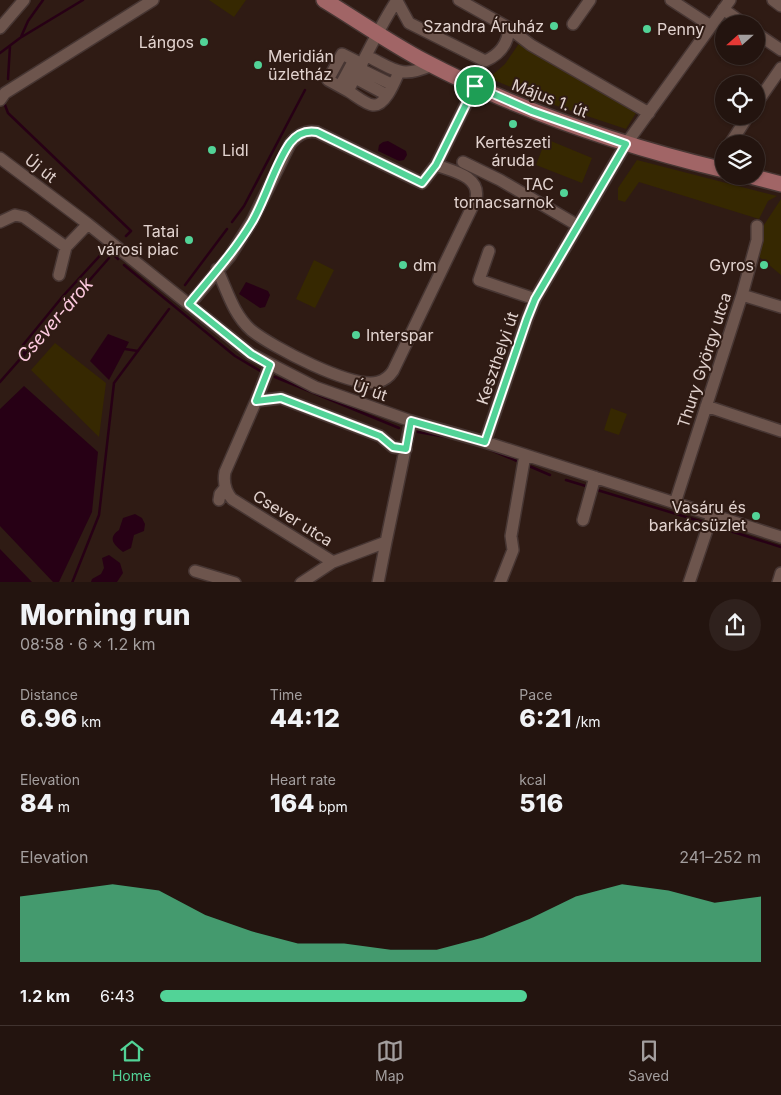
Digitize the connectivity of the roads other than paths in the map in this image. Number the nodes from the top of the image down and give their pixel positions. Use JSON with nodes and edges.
{"nodes":[{"id":1,"x":24,"y":0,"type":"edge"},
{"id":2,"x":153,"y":0,"type":"edge"},
{"id":3,"x":324,"y":0,"type":"edge"},
{"id":4,"x":459,"y":0,"type":"edge"},
{"id":5,"x":590,"y":0,"type":"edge"},
{"id":6,"x":671,"y":0,"type":"edge"},
{"id":7,"x":773,"y":0,"type":"edge"},
{"id":8,"x":397,"y":1,"type":"edge"},
{"id":9,"x":726,"y":4,"type":"edge"},
{"id":10,"x":781,"y":6,"type":"edge"},
{"id":11,"x":736,"y":15,"type":"edge"},
{"id":12,"x":573,"y":24,"type":"dead end"},
{"id":13,"x":711,"y":26,"type":"junction"},
{"id":14,"x":0,"y":28,"type":"edge"},
{"id":15,"x":509,"y":28,"type":"junction"},
{"id":16,"x":377,"y":32,"type":"junction"},
{"id":17,"x":765,"y":39,"type":"edge"},
{"id":18,"x":781,"y":50,"type":"edge"},
{"id":19,"x":357,"y":64,"type":"junction"},
{"id":20,"x":432,"y":65,"type":"junction"},
{"id":21,"x":781,"y":68,"type":"edge"},
{"id":22,"x":338,"y":85,"type":"junction"},
{"id":23,"x":393,"y":85,"type":"junction"},
{"id":24,"x":475,"y":86,"type":"junction"},
{"id":25,"x":765,"y":91,"type":"edge"},
{"id":26,"x":2,"y":96,"type":"edge"},
{"id":27,"x":649,"y":113,"type":"junction"},
{"id":28,"x":626,"y":144,"type":"junction"},
{"id":29,"x":2,"y":157,"type":"edge"},
{"id":30,"x":463,"y":162,"type":"dead end"},
{"id":31,"x":436,"y":165,"type":"junction"},
{"id":32,"x":715,"y":168,"type":"edge"},
{"id":33,"x":765,"y":180,"type":"edge"},
{"id":34,"x":781,"y":184,"type":"edge"},
{"id":35,"x":0,"y":222,"type":"edge"},
{"id":36,"x":88,"y":224,"type":"junction"},
{"id":37,"x":577,"y":225,"type":"junction"},
{"id":38,"x":757,"y":226,"type":"dead end"},
{"id":39,"x":66,"y":247,"type":"junction"},
{"id":40,"x":489,"y":251,"type":"dead end"},
{"id":41,"x":217,"y":269,"type":"junction"},
{"id":42,"x":59,"y":275,"type":"dead end"},
{"id":43,"x":742,"y":295,"type":"junction"},
{"id":44,"x":535,"y":299,"type":"junction"},
{"id":45,"x":189,"y":304,"type":"junction"},
{"id":46,"x":781,"y":307,"type":"edge"},
{"id":47,"x":270,"y":365,"type":"junction"},
{"id":48,"x":256,"y":401,"type":"junction"},
{"id":49,"x":706,"y":406,"type":"junction"},
{"id":50,"x":411,"y":421,"type":"junction"},
{"id":51,"x":781,"y":431,"type":"edge"},
{"id":52,"x":485,"y":442,"type":"junction"},
{"id":53,"x":406,"y":449,"type":"junction"},
{"id":54,"x":525,"y":455,"type":"junction"},
{"id":55,"x":593,"y":485,"type":"junction"},
{"id":56,"x":675,"y":503,"type":"junction"},
{"id":57,"x":583,"y":520,"type":"dead end"},
{"id":58,"x":710,"y":523,"type":"junction"},
{"id":59,"x":781,"y":537,"type":"edge"},
{"id":60,"x":386,"y":542,"type":"junction"},
{"id":61,"x":333,"y":562,"type":"junction"},
{"id":62,"x":195,"y":571,"type":"dead end"},
{"id":63,"x":781,"y":573,"type":"edge"},
{"id":64,"x":379,"y":579,"type":"edge"},
{"id":65,"x":236,"y":582,"type":"edge"},
{"id":66,"x":300,"y":582,"type":"edge"},
{"id":67,"x":367,"y":582,"type":"edge"},
{"id":68,"x":500,"y":582,"type":"edge"},
{"id":69,"x":689,"y":582,"type":"edge"},
{"id":70,"x":778,"y":582,"type":"edge"}],
"edges":[{"from":1,"to":14,"type":"street"},
{"from":2,"to":26,"type":"street"},
{"from":3,"to":16,"type":"main road","name":"Május 1. út"},
{"from":4,"to":15,"type":"street"},
{"from":5,"to":12,"type":"street"},
{"from":6,"to":13,"type":"street"},
{"from":7,"to":10,"type":"street"},
{"from":8,"to":15,"type":"street"},
{"from":8,"to":16,"type":"street"},
{"from":9,"to":11,"type":"street","name":"Keszthelyi út"},
{"from":9,"to":13,"type":"street","name":"Keszthelyi út"},
{"from":13,"to":27,"type":"street","name":"Keszthelyi út"},
{"from":15,"to":27,"type":"street"},
{"from":16,"to":19,"type":"street"},
{"from":16,"to":20,"type":"main road","name":"Május 1. út"},
{"from":17,"to":18,"type":"street"},
{"from":19,"to":22,"type":"street"},
{"from":19,"to":22,"type":"street"},
{"from":19,"to":23,"type":"street"},
{"from":19,"to":23,"type":"street"},
{"from":20,"to":23,"type":"street"},
{"from":20,"to":24,"type":"main road","name":"Május 1. út"},
{"from":21,"to":25,"type":"street"},
{"from":22,"to":23,"type":"street"},
{"from":24,"to":28,"type":"main road","name":"Május 1. út"},
{"from":24,"to":31,"type":"street"},
{"from":27,"to":28,"type":"street","name":"Keszthelyi út"},
{"from":28,"to":32,"type":"main road","name":"Május 1. út"},
{"from":28,"to":37,"type":"street","name":"Keszthelyi út"},
{"from":29,"to":36,"type":"street","name":"Új út"},
{"from":30,"to":37,"type":"street"},
{"from":31,"to":41,"type":"street"},
{"from":31,"to":41,"type":"street"},
{"from":33,"to":34,"type":"main road"},
{"from":35,"to":39,"type":"street"},
{"from":36,"to":39,"type":"street"},
{"from":36,"to":45,"type":"street","name":"Új út"},
{"from":37,"to":44,"type":"street","name":"Keszthelyi út"},
{"from":38,"to":43,"type":"street","name":"Thury György utca"},
{"from":39,"to":42,"type":"street"},
{"from":40,"to":44,"type":"street"},
{"from":41,"to":45,"type":"street"},
{"from":43,"to":46,"type":"street"},
{"from":43,"to":49,"type":"street","name":"Thury György utca"},
{"from":44,"to":52,"type":"street","name":"Keszthelyi út"},
{"from":45,"to":47,"type":"street","name":"Új út"},
{"from":47,"to":48,"type":"street","name":"Csever utca"},
{"from":47,"to":50,"type":"street","name":"Új út"},
{"from":48,"to":53,"type":"street"},
{"from":48,"to":61,"type":"street","name":"Csever utca"},
{"from":49,"to":51,"type":"street"},
{"from":49,"to":56,"type":"street","name":"Thury György utca"},
{"from":50,"to":52,"type":"street","name":"Új út"},
{"from":50,"to":53,"type":"street"},
{"from":52,"to":54,"type":"street","name":"Új út"},
{"from":53,"to":60,"type":"street"},
{"from":54,"to":55,"type":"street","name":"Új út"},
{"from":54,"to":68,"type":"street"},
{"from":55,"to":56,"type":"street","name":"Új út"},
{"from":55,"to":57,"type":"street"},
{"from":56,"to":58,"type":"street","name":"Új út"},
{"from":58,"to":59,"type":"street","name":"Új út"},
{"from":58,"to":69,"type":"street"},
{"from":60,"to":61,"type":"street","name":"Csever utca"},
{"from":60,"to":64,"type":"street"},
{"from":61,"to":66,"type":"street"},
{"from":62,"to":65,"type":"street"},
{"from":63,"to":70,"type":"street"},
{"from":64,"to":67,"type":"street"}]}
